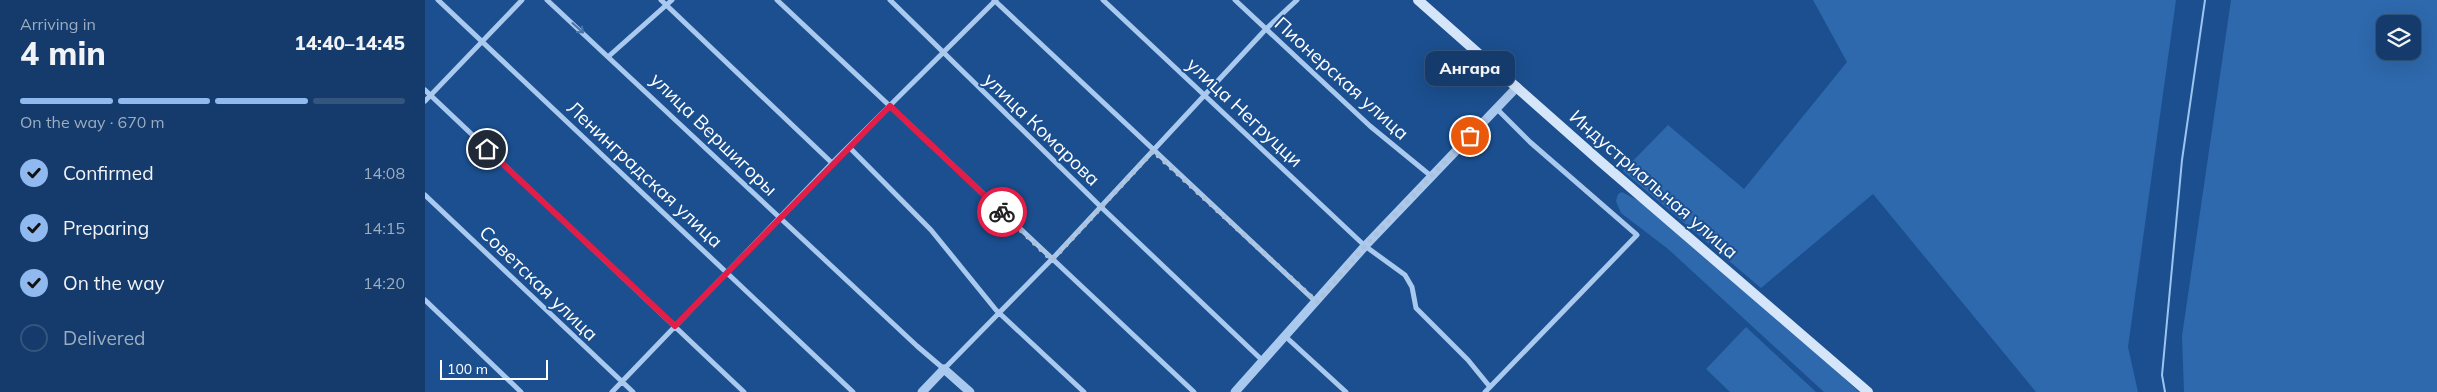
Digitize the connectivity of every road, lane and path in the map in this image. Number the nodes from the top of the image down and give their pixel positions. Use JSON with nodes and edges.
{"nodes":[{"id":1,"x":438,"y":0,"type":"edge"},
{"id":2,"x":522,"y":0,"type":"edge"},
{"id":3,"x":547,"y":0,"type":"edge"},
{"id":4,"x":661,"y":0,"type":"edge"},
{"id":5,"x":672,"y":0,"type":"edge"},
{"id":6,"x":777,"y":0,"type":"edge"},
{"id":7,"x":890,"y":0,"type":"edge"},
{"id":8,"x":995,"y":0,"type":"edge"},
{"id":9,"x":1103,"y":0,"type":"edge"},
{"id":10,"x":1235,"y":0,"type":"edge"},
{"id":11,"x":1297,"y":0,"type":"edge"},
{"id":12,"x":1418,"y":0,"type":"edge"},
{"id":13,"x":666,"y":5,"type":"junction"},
{"id":14,"x":1266,"y":29,"type":"junction"},
{"id":15,"x":482,"y":42,"type":"junction"},
{"id":16,"x":943,"y":54,"type":"junction"},
{"id":17,"x":609,"y":56,"type":"junction"},
{"id":18,"x":1517,"y":87,"type":"junction"},
{"id":19,"x":425,"y":90,"type":"edge"},
{"id":20,"x":431,"y":95,"type":"junction"},
{"id":21,"x":1205,"y":95,"type":"junction"},
{"id":22,"x":425,"y":101,"type":"edge"},
{"id":23,"x":890,"y":106,"type":"junction"},
{"id":24,"x":1497,"y":109,"type":"junction"},
{"id":25,"x":849,"y":147,"type":"junction"},
{"id":26,"x":1153,"y":151,"type":"junction"},
{"id":27,"x":832,"y":163,"type":"junction"},
{"id":28,"x":1431,"y":176,"type":"junction"},
{"id":29,"x":425,"y":195,"type":"edge"},
{"id":30,"x":1100,"y":206,"type":"junction"},
{"id":31,"x":779,"y":218,"type":"junction"},
{"id":32,"x":1365,"y":246,"type":"junction"},
{"id":33,"x":1052,"y":260,"type":"junction"},
{"id":34,"x":727,"y":273,"type":"junction"},
{"id":35,"x":425,"y":300,"type":"edge"},
{"id":36,"x":1317,"y":302,"type":"junction"},
{"id":37,"x":1000,"y":314,"type":"junction"},
{"id":38,"x":675,"y":326,"type":"junction"},
{"id":39,"x":1286,"y":336,"type":"junction"},
{"id":40,"x":1263,"y":361,"type":"junction"},
{"id":41,"x":944,"y":369,"type":"junction"},
{"id":42,"x":622,"y":382,"type":"junction"},
{"id":43,"x":1490,"y":387,"type":"junction"},
{"id":44,"x":521,"y":392,"type":"edge"},
{"id":45,"x":612,"y":392,"type":"edge"},
{"id":46,"x":633,"y":392,"type":"edge"},
{"id":47,"x":744,"y":392,"type":"edge"},
{"id":48,"x":853,"y":392,"type":"edge"},
{"id":49,"x":922,"y":392,"type":"edge"},
{"id":50,"x":971,"y":392,"type":"edge"},
{"id":51,"x":1084,"y":392,"type":"edge"},
{"id":52,"x":1194,"y":392,"type":"edge"},
{"id":53,"x":1235,"y":392,"type":"edge"},
{"id":54,"x":1346,"y":392,"type":"edge"},
{"id":55,"x":1485,"y":392,"type":"edge"},
{"id":56,"x":1868,"y":392,"type":"edge"}],
"edges":[{"from":1,"to":15,"type":"street","name":"Ленинградская улица"},
{"from":2,"to":15,"type":"street"},
{"from":3,"to":17,"type":"street","name":"улица Вершигоры","one_way":true},
{"from":4,"to":13,"type":"street"},
{"from":5,"to":13,"type":"street"},
{"from":6,"to":23,"type":"street"},
{"from":7,"to":16,"type":"street","name":"улица Комарова"},
{"from":8,"to":16,"type":"street"},
{"from":8,"to":26,"type":"street"},
{"from":9,"to":21,"type":"street","name":"улица Негруцци"},
{"from":10,"to":14,"type":"street","name":"Пионерская улица"},
{"from":11,"to":14,"type":"street"},
{"from":12,"to":18,"type":"main road","name":"Индустриальная улица"},
{"from":13,"to":17,"type":"street"},
{"from":13,"to":27,"type":"street"},
{"from":14,"to":21,"type":"street"},
{"from":14,"to":28,"type":"street","name":"Пионерская улица"},
{"from":15,"to":20,"type":"street"},
{"from":15,"to":34,"type":"street","name":"Ленинградская улица"},
{"from":16,"to":23,"type":"street"},
{"from":16,"to":30,"type":"street","name":"улица Комарова"},
{"from":17,"to":31,"type":"street","name":"улица Вершигоры"},
{"from":18,"to":24,"type":"street"},
{"from":18,"to":56,"type":"main road","name":"Индустриальная улица"},
{"from":19,"to":20,"type":"street"},
{"from":20,"to":22,"type":"street"},
{"from":20,"to":38,"type":"street"},
{"from":21,"to":26,"type":"street"},
{"from":21,"to":32,"type":"street","name":"улица Негруцци"},
{"from":23,"to":25,"type":"street"},
{"from":23,"to":33,"type":"street"},
{"from":24,"to":28,"type":"street"},
{"from":24,"to":43,"type":"street"},
{"from":25,"to":27,"type":"street"},
{"from":25,"to":37,"type":"street"},
{"from":26,"to":30,"type":"street"},
{"from":26,"to":36,"type":"street"},
{"from":27,"to":31,"type":"street"},
{"from":28,"to":32,"type":"street"},
{"from":29,"to":42,"type":"street","name":"Советская улица"},
{"from":30,"to":33,"type":"street"},
{"from":30,"to":40,"type":"street","name":"улица Комарова"},
{"from":31,"to":34,"type":"street"},
{"from":31,"to":41,"type":"street","name":"улица Вершигоры"},
{"from":32,"to":36,"type":"street"},
{"from":32,"to":43,"type":"street","name":"улица Негруцци"},
{"from":33,"to":37,"type":"street"},
{"from":33,"to":52,"type":"street"},
{"from":34,"to":38,"type":"street"},
{"from":34,"to":48,"type":"street","name":"Ленинградская улица"},
{"from":35,"to":44,"type":"street"},
{"from":36,"to":39,"type":"street"},
{"from":37,"to":41,"type":"street"},
{"from":37,"to":51,"type":"street"},
{"from":38,"to":42,"type":"street"},
{"from":38,"to":47,"type":"street"},
{"from":39,"to":40,"type":"street"},
{"from":39,"to":54,"type":"street"},
{"from":40,"to":53,"type":"street"},
{"from":41,"to":49,"type":"street"},
{"from":41,"to":50,"type":"street","name":"улица Вершигоры"},
{"from":42,"to":45,"type":"street"},
{"from":42,"to":46,"type":"street","name":"Советская улица"},
{"from":43,"to":55,"type":"street"}]}
